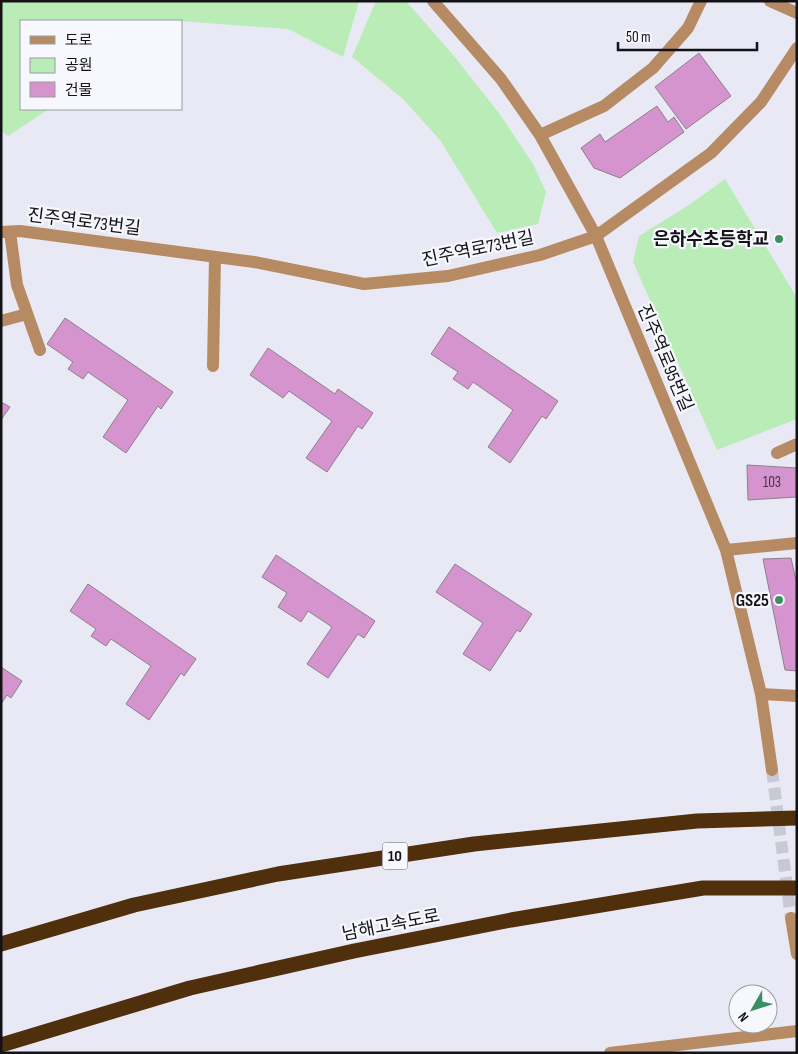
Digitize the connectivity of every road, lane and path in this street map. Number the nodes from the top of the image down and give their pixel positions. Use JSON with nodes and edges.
{"nodes":[{"id":1,"x":433,"y":1,"type":"edge"},
{"id":2,"x":701,"y":1,"type":"edge"},
{"id":3,"x":770,"y":1,"type":"edge"},
{"id":4,"x":797,"y":13,"type":"edge"},
{"id":5,"x":797,"y":48,"type":"edge"},
{"id":6,"x":540,"y":135,"type":"junction"},
{"id":7,"x":6,"y":232,"type":"edge"},
{"id":8,"x":596,"y":236,"type":"junction"},
{"id":9,"x":215,"y":257,"type":"junction"},
{"id":10,"x":27,"y":314,"type":"junction"},
{"id":11,"x":1,"y":321,"type":"edge"},
{"id":12,"x":40,"y":350,"type":"dead end"},
{"id":13,"x":213,"y":366,"type":"dead end"},
{"id":14,"x":797,"y":444,"type":"edge"},
{"id":15,"x":777,"y":453,"type":"dead end"},
{"id":16,"x":797,"y":543,"type":"edge"},
{"id":17,"x":726,"y":550,"type":"junction"},
{"id":18,"x":760,"y":694,"type":"junction"},
{"id":19,"x":797,"y":696,"type":"edge"},
{"id":20,"x":772,"y":770,"type":"tunnel mouth"},
{"id":21,"x":797,"y":818,"type":"edge"},
{"id":22,"x":797,"y":888,"type":"edge"},
{"id":23,"x":792,"y":918,"type":"tunnel mouth"},
{"id":24,"x":1,"y":944,"type":"edge"},
{"id":25,"x":797,"y":954,"type":"edge"},
{"id":26,"x":797,"y":1031,"type":"edge"},
{"id":27,"x":6,"y":1044,"type":"edge"},
{"id":28,"x":650,"y":1050,"type":"edge"},
{"id":29,"x":610,"y":1053,"type":"edge"}],
"edges":[{"from":1,"to":6,"type":"street","name":"진주역로95번길"},
{"from":2,"to":6,"type":"street"},
{"from":3,"to":4,"type":"street"},
{"from":5,"to":8,"type":"street","name":"진주역로73번길"},
{"from":6,"to":8,"type":"street","name":"진주역로95번길"},
{"from":7,"to":9,"type":"street","name":"진주역로73번길"},
{"from":7,"to":10,"type":"street"},
{"from":8,"to":9,"type":"street","name":"진주역로73번길"},
{"from":8,"to":17,"type":"street","name":"진주역로95번길"},
{"from":9,"to":13,"type":"street"},
{"from":10,"to":11,"type":"street"},
{"from":10,"to":12,"type":"street"},
{"from":14,"to":15,"type":"street"},
{"from":16,"to":17,"type":"street"},
{"from":17,"to":18,"type":"street","name":"진주역로95번길"},
{"from":18,"to":19,"type":"street"},
{"from":18,"to":20,"type":"street","name":"진주역로95번길"},
{"from":21,"to":24,"type":"highway","number":"10"},
{"from":22,"to":27,"type":"highway","name":"남해고속도로"},
{"from":23,"to":25,"type":"street"},
{"from":26,"to":28,"type":"street"},
{"from":28,"to":29,"type":"street"}]}
